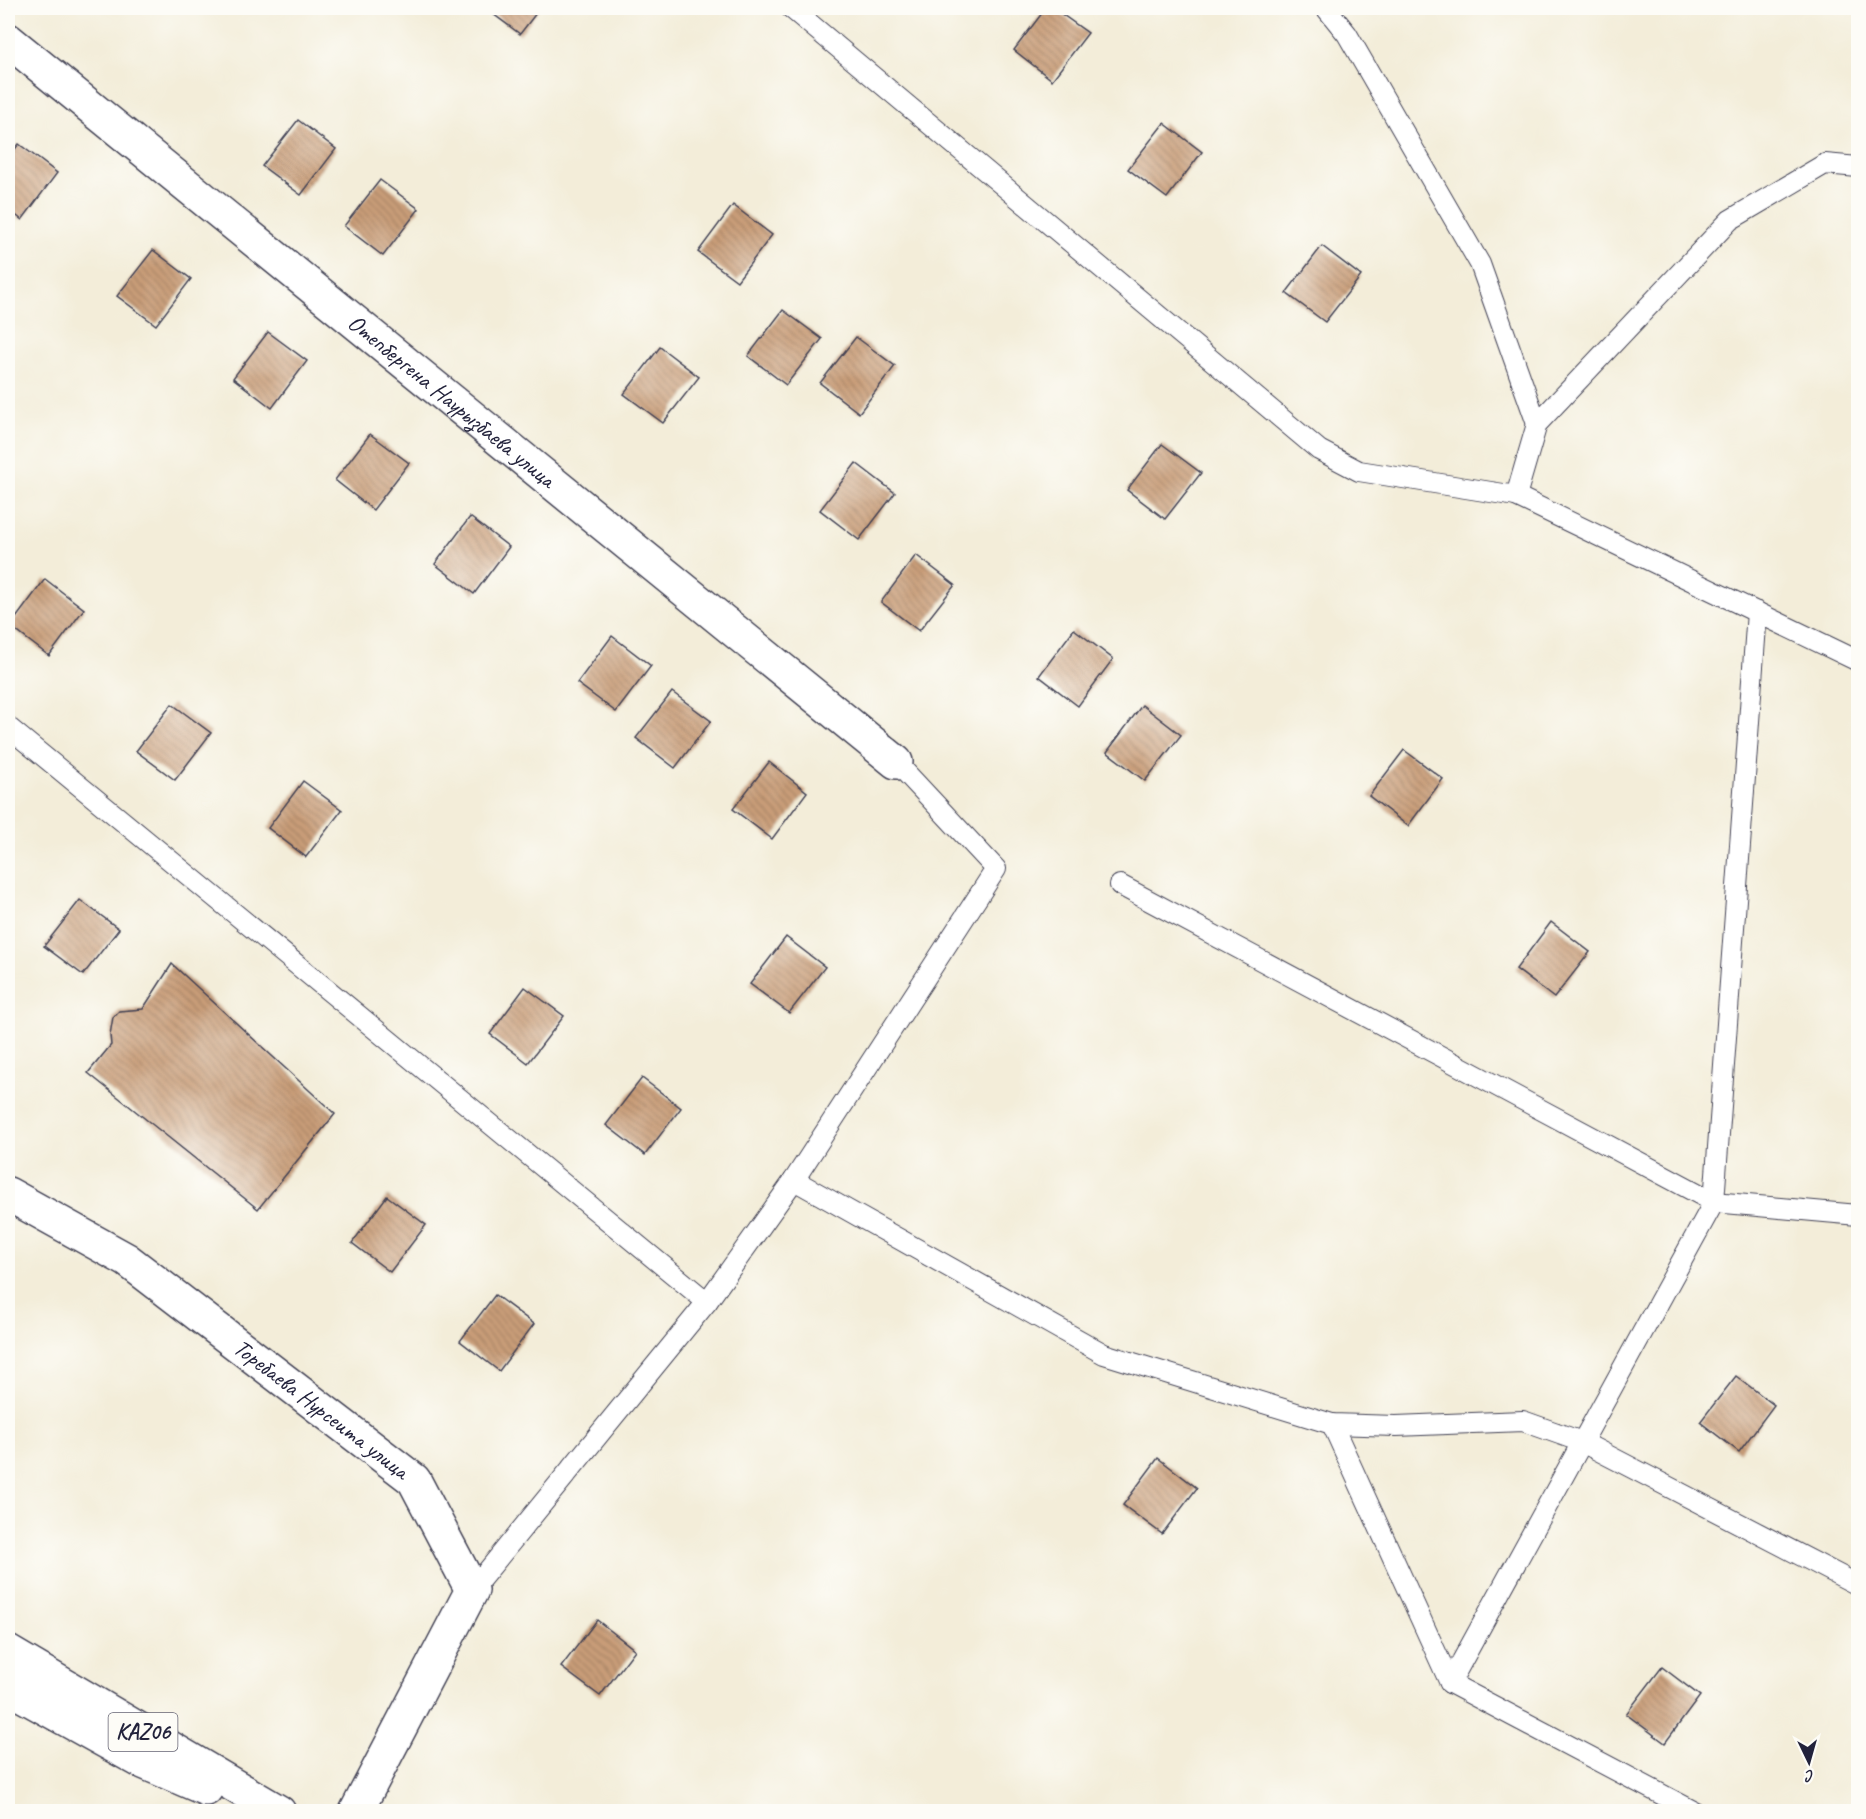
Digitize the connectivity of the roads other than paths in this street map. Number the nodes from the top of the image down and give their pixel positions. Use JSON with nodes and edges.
{"nodes":[{"id":1,"x":791,"y":8,"type":"edge"},
{"id":2,"x":1326,"y":8,"type":"edge"},
{"id":3,"x":8,"y":40,"type":"edge"},
{"id":4,"x":1858,"y":167,"type":"edge"},
{"id":5,"x":1537,"y":424,"type":"junction"},
{"id":6,"x":1516,"y":496,"type":"junction"},
{"id":7,"x":1757,"y":612,"type":"junction"},
{"id":8,"x":1858,"y":661,"type":"edge"},
{"id":9,"x":8,"y":727,"type":"edge"},
{"id":10,"x":896,"y":762,"type":"joint"},
{"id":11,"x":1120,"y":885,"type":"dead end"},
{"id":12,"x":794,"y":1180,"type":"junction"},
{"id":13,"x":8,"y":1194,"type":"edge"},
{"id":14,"x":1714,"y":1202,"type":"junction"},
{"id":15,"x":1858,"y":1215,"type":"edge"},
{"id":16,"x":707,"y":1302,"type":"junction"},
{"id":17,"x":1332,"y":1424,"type":"junction"},
{"id":18,"x":1582,"y":1442,"type":"junction"},
{"id":19,"x":1858,"y":1585,"type":"edge"},
{"id":20,"x":472,"y":1590,"type":"junction"},
{"id":21,"x":8,"y":1652,"type":"edge"},
{"id":22,"x":1450,"y":1683,"type":"junction"},
{"id":23,"x":8,"y":1687,"type":"edge"},
{"id":24,"x":258,"y":1812,"type":"edge"},
{"id":25,"x":279,"y":1812,"type":"edge"},
{"id":26,"x":356,"y":1812,"type":"edge"},
{"id":27,"x":1695,"y":1812,"type":"edge"}],
"edges":[{"from":1,"to":6,"type":"lane"},
{"from":2,"to":5,"type":"lane"},
{"from":3,"to":10,"type":"main road","name":"Отепбергена Наурызбаева улица"},
{"from":4,"to":5,"type":"lane"},
{"from":5,"to":6,"type":"lane"},
{"from":6,"to":7,"type":"lane"},
{"from":7,"to":8,"type":"lane"},
{"from":7,"to":14,"type":"lane"},
{"from":9,"to":16,"type":"lane"},
{"from":10,"to":12,"type":"lane"},
{"from":11,"to":14,"type":"lane"},
{"from":12,"to":16,"type":"lane"},
{"from":12,"to":17,"type":"lane"},
{"from":13,"to":20,"type":"main road","name":"Торебаева Нурсеита улица"},
{"from":14,"to":15,"type":"lane"},
{"from":14,"to":18,"type":"lane"},
{"from":16,"to":20,"type":"lane"},
{"from":17,"to":18,"type":"lane"},
{"from":17,"to":22,"type":"lane"},
{"from":18,"to":19,"type":"lane"},
{"from":18,"to":22,"type":"lane"},
{"from":20,"to":26,"type":"main road"},
{"from":21,"to":25,"type":"main road","number":"KАZ06"},
{"from":22,"to":27,"type":"lane"},
{"from":23,"to":24,"type":"main road","number":"KАZ06"}]}
